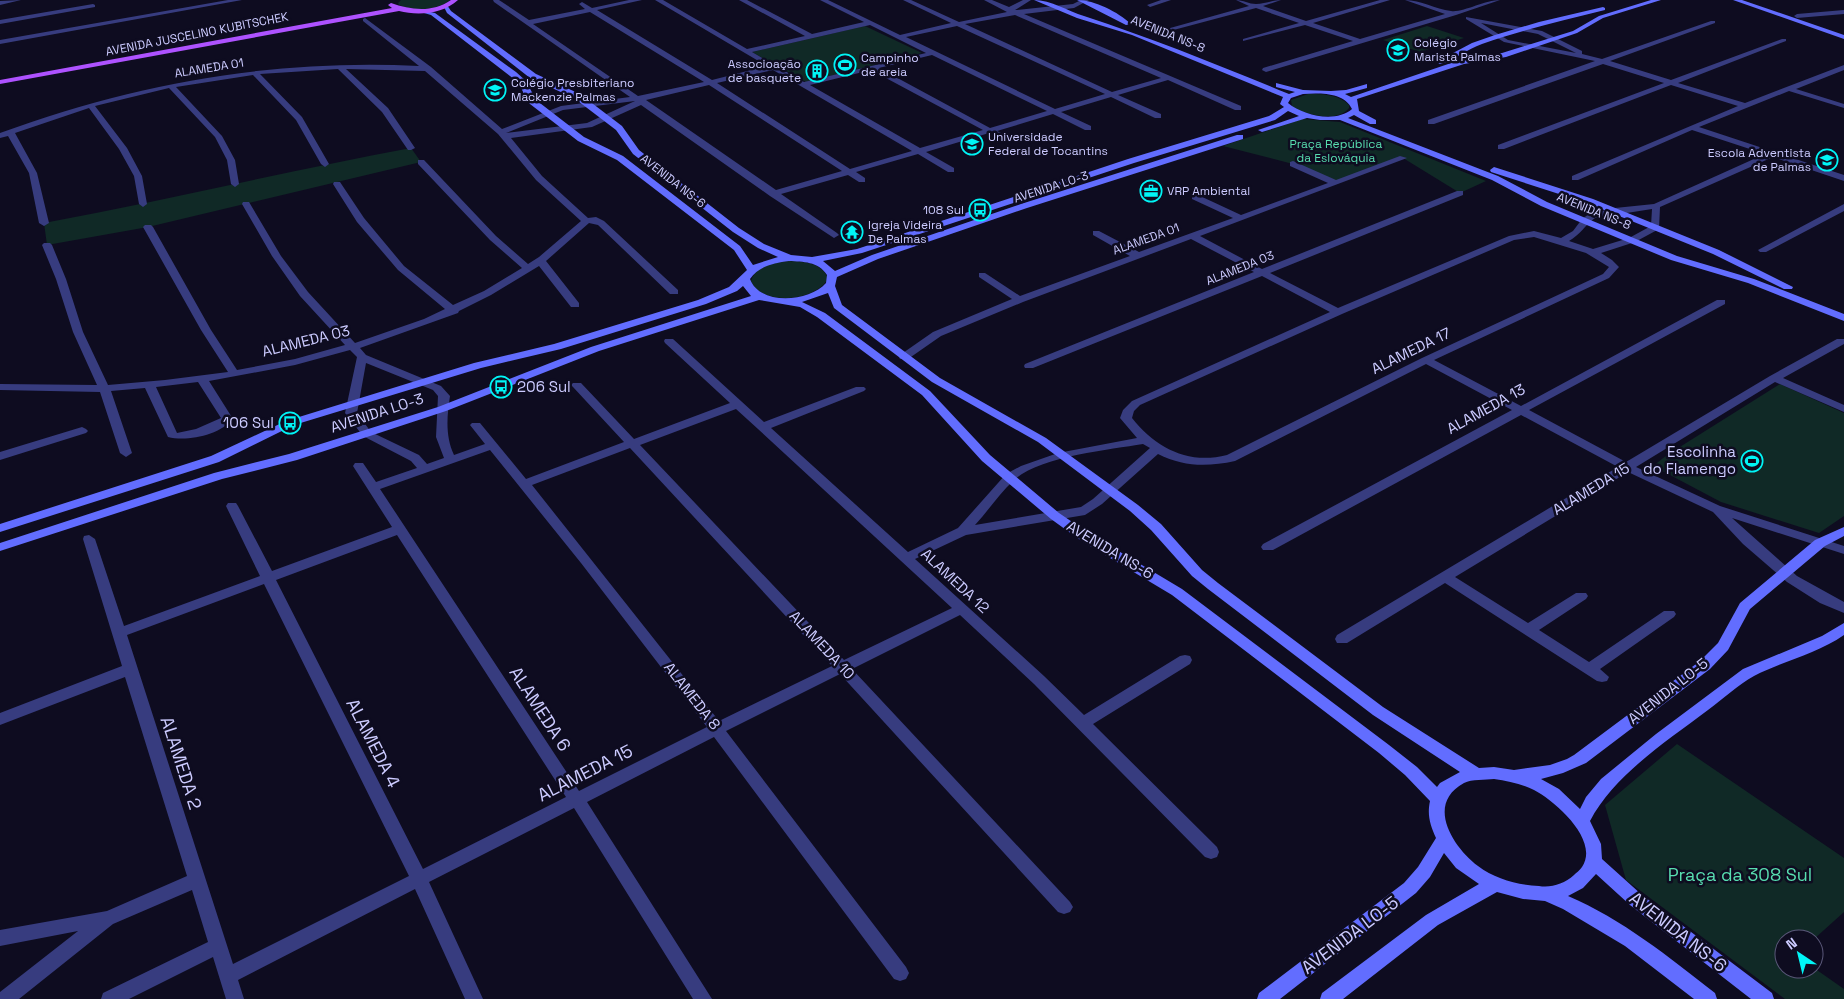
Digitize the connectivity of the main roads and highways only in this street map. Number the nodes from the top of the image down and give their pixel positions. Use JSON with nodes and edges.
{"nodes":[{"id":1,"x":455,"y":0,"type":"edge"},
{"id":2,"x":392,"y":1,"type":"edge"},
{"id":3,"x":399,"y":9,"type":"junction"},
{"id":4,"x":0,"y":78,"type":"edge"},
{"id":5,"x":0,"y":82,"type":"edge"}],
"edges":[{"from":1,"to":3,"type":"main road","name":"AVENIDA JUSCELINO KUBITSCHEK"},
{"from":2,"to":3,"type":"main road"},
{"from":2,"to":4,"type":"main road","name":"AVENIDA JUSCELINO KUBITSCHEK"},
{"from":3,"to":5,"type":"main road","name":"AVENIDA JUSCELINO KUBITSCHEK"}]}
